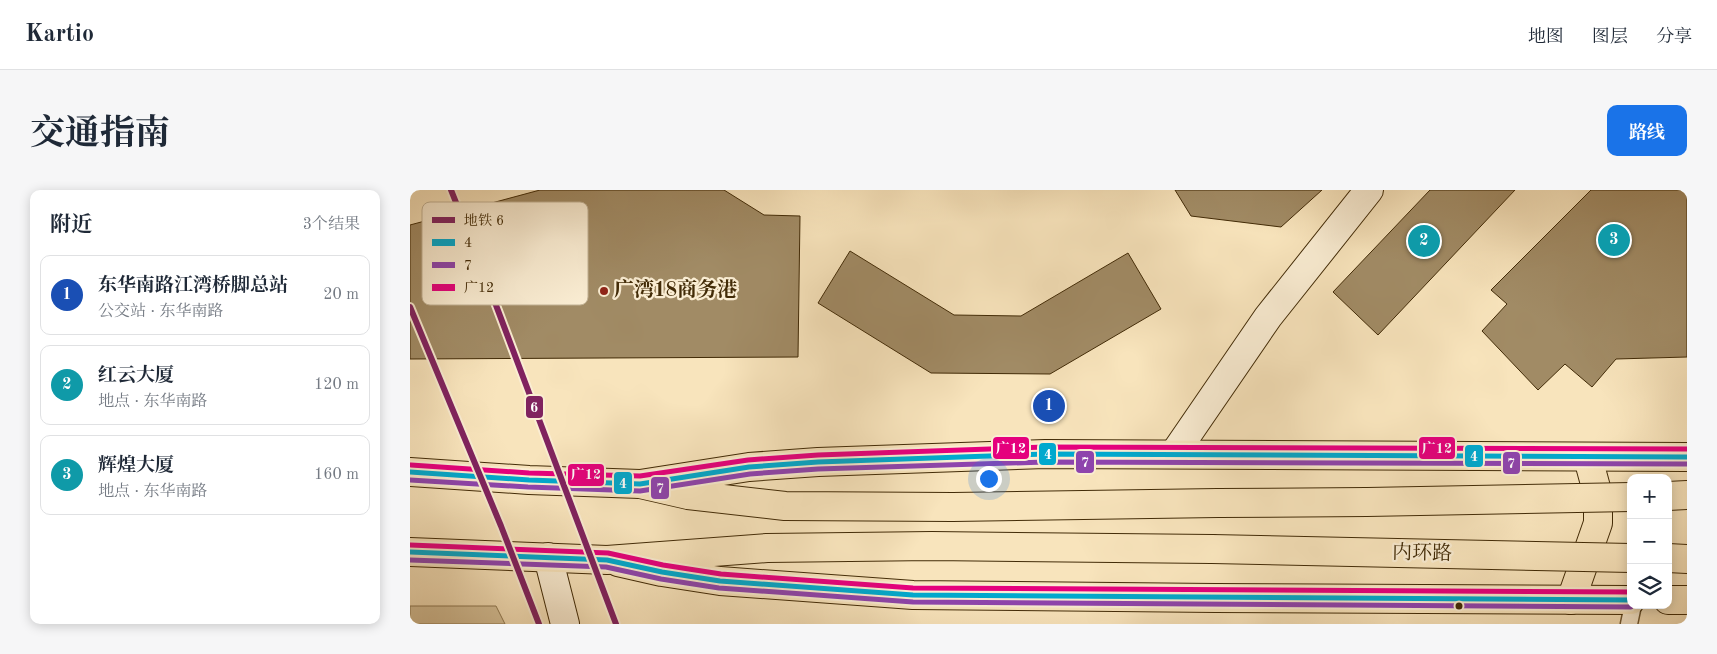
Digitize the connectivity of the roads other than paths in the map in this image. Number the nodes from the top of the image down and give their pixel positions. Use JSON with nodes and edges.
{"nodes":[{"id":1,"x":1369,"y":190,"type":"edge"},
{"id":2,"x":1174,"y":454,"type":"junction"},
{"id":3,"x":1687,"y":457,"type":"edge"},
{"id":4,"x":1588,"y":458,"type":"junction"},
{"id":5,"x":410,"y":472,"type":"edge"},
{"id":6,"x":640,"y":484,"type":"junction"},
{"id":7,"x":1687,"y":495,"type":"edge"},
{"id":8,"x":1672,"y":496,"type":"edge"},
{"id":9,"x":1627,"y":497,"type":"edge"},
{"id":10,"x":410,"y":552,"type":"edge"},
{"id":11,"x":548,"y":557,"type":"junction"},
{"id":12,"x":1627,"y":558,"type":"edge"},
{"id":13,"x":1672,"y":558,"type":"edge"},
{"id":14,"x":1687,"y":559,"type":"edge"},
{"id":15,"x":606,"y":560,"type":"junction"},
{"id":16,"x":1571,"y":600,"type":"junction"},
{"id":17,"x":1627,"y":600,"type":"edge"},
{"id":18,"x":1672,"y":600,"type":"edge"},
{"id":19,"x":1687,"y":600,"type":"edge"},
{"id":20,"x":1632,"y":609,"type":"edge"},
{"id":21,"x":565,"y":624,"type":"edge"},
{"id":22,"x":1629,"y":624,"type":"edge"}],
"edges":[{"from":1,"to":2,"type":"street"},
{"from":2,"to":4,"type":"main road"},
{"from":2,"to":6,"type":"main road"},
{"from":3,"to":4,"type":"main road"},
{"from":4,"to":16,"type":"main road"},
{"from":5,"to":6,"type":"main road"},
{"from":6,"to":9,"type":"main road","bridge":true},
{"from":7,"to":8,"type":"main road"},
{"from":10,"to":11,"type":"main road"},
{"from":11,"to":15,"type":"main road"},
{"from":11,"to":21,"type":"street"},
{"from":12,"to":15,"type":"main road","name":"内环路","bridge":true},
{"from":13,"to":14,"type":"main road"},
{"from":15,"to":16,"type":"main road"},
{"from":16,"to":17,"type":"main road"},
{"from":18,"to":19,"type":"main road"},
{"from":20,"to":22,"type":"lane"}]}
